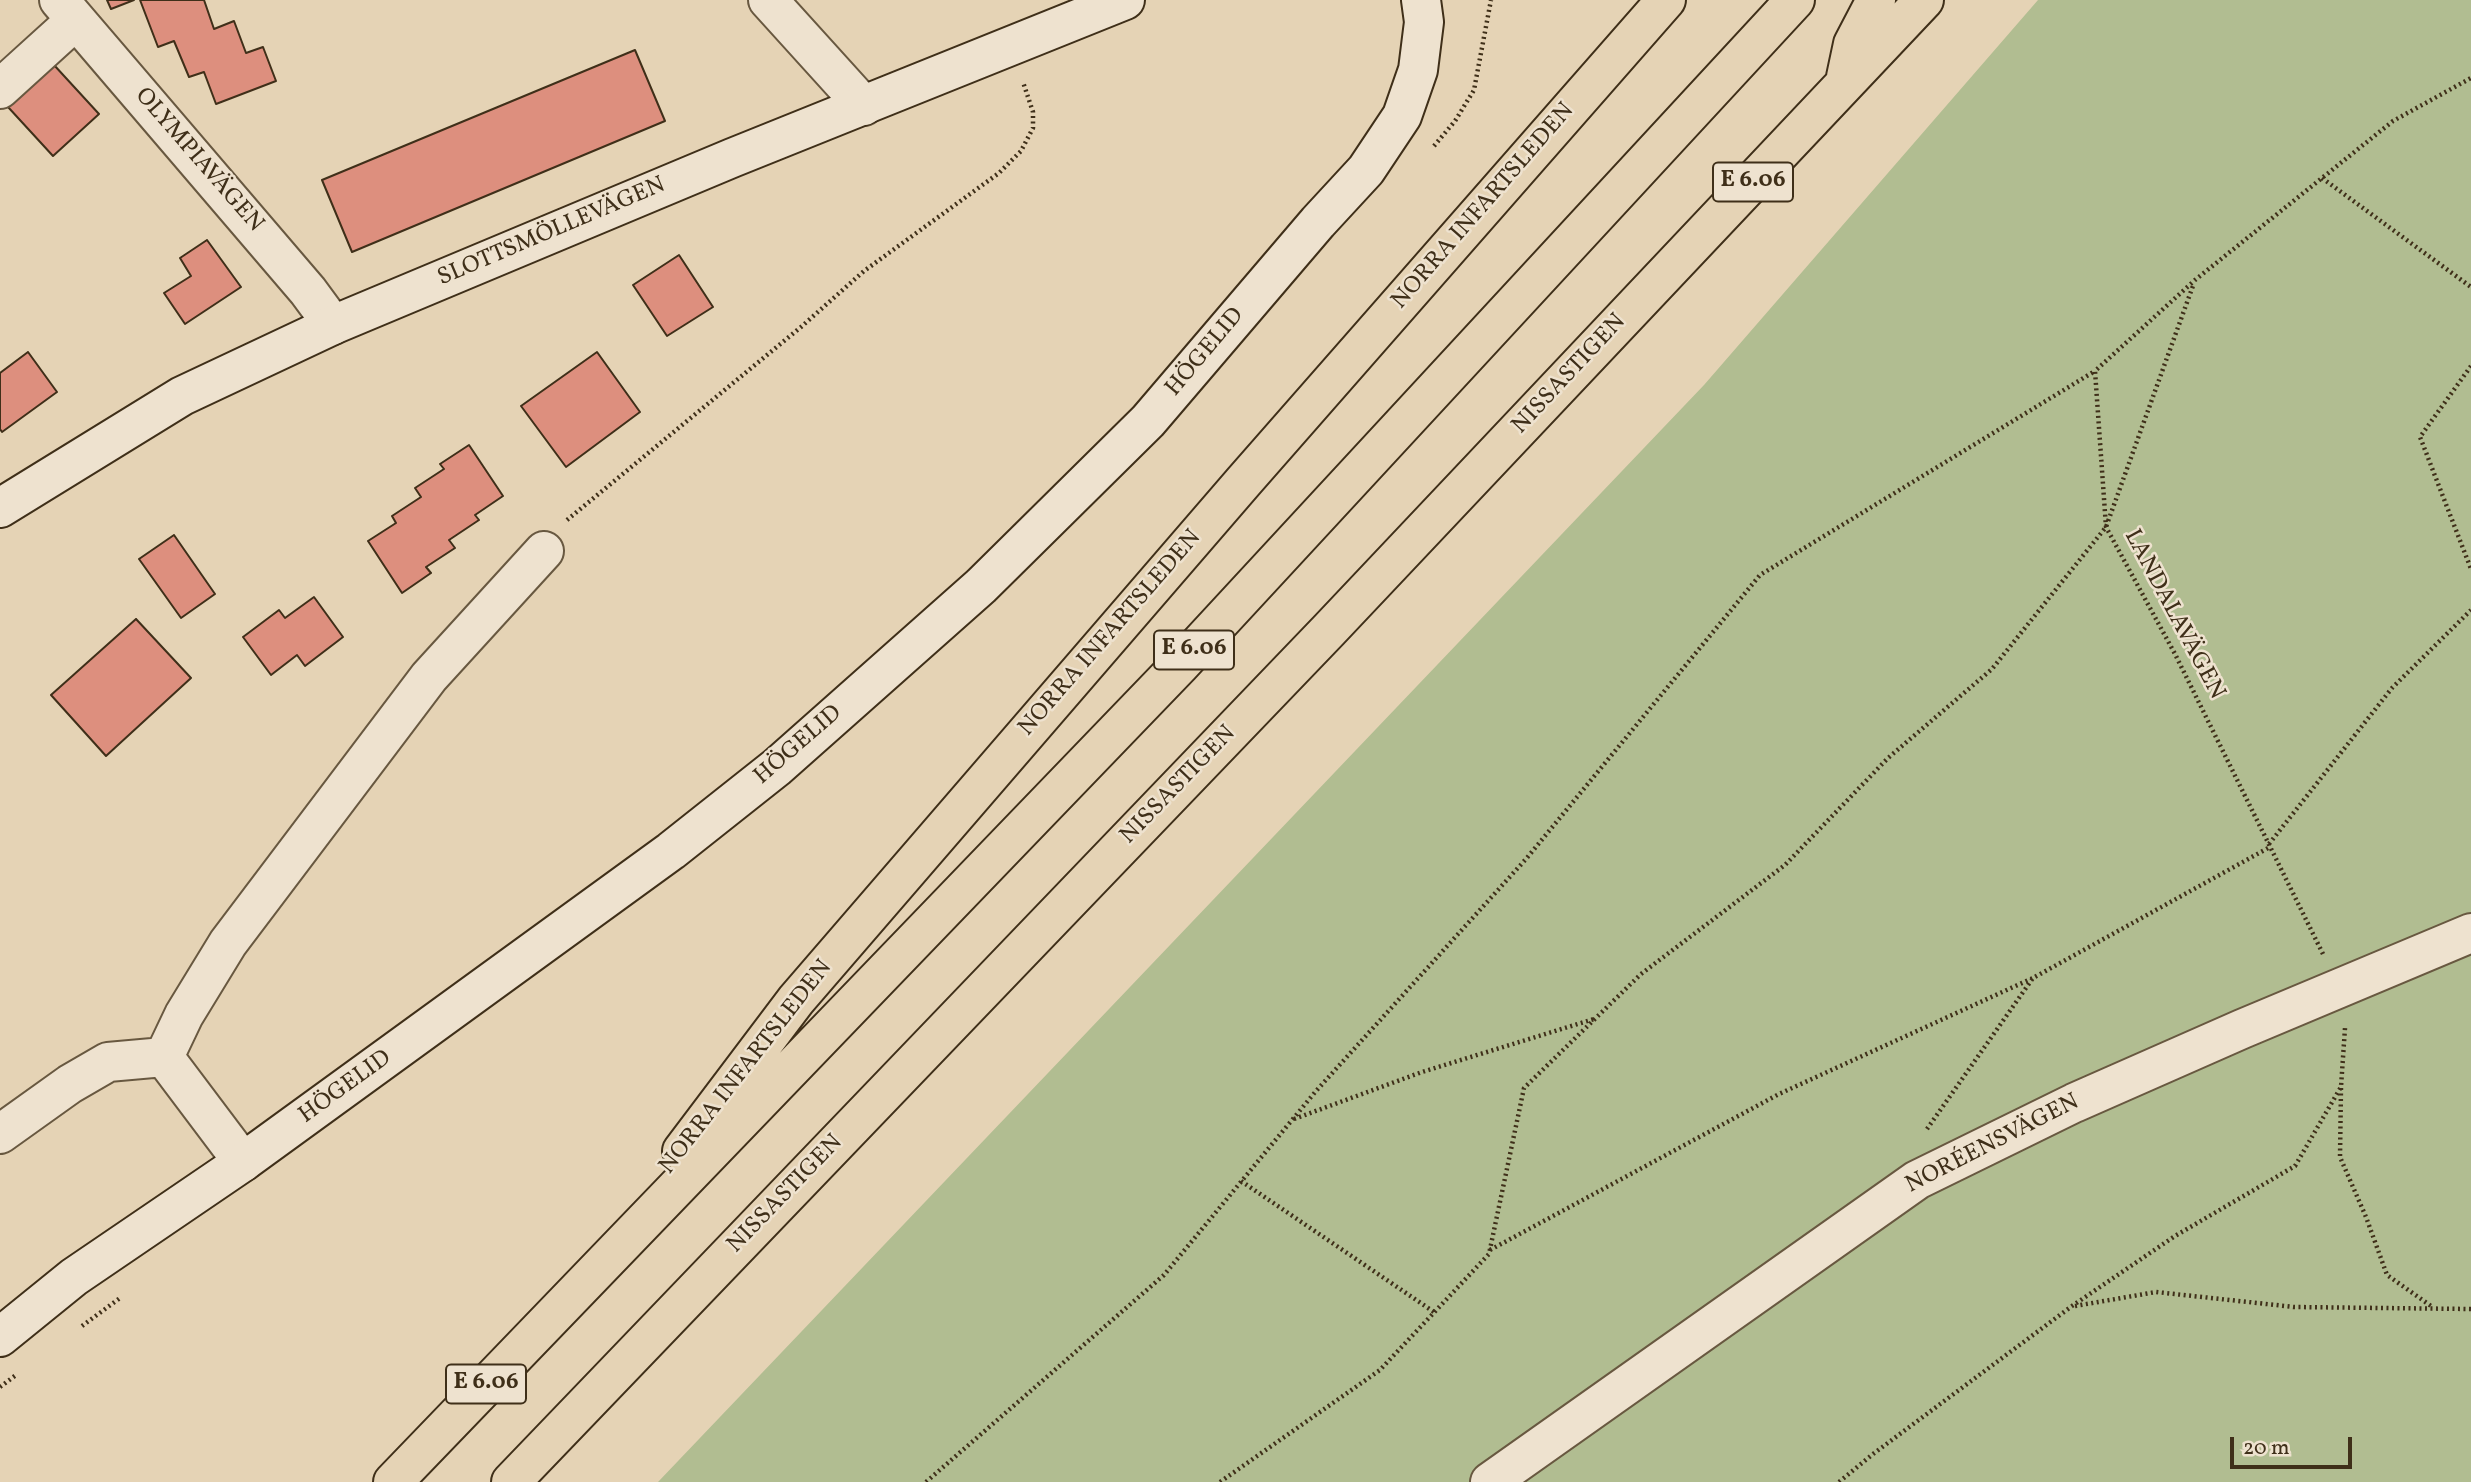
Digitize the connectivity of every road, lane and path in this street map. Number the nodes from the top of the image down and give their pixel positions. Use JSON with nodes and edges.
{"nodes":[{"id":1,"x":768,"y":0,"type":"edge"},
{"id":2,"x":1125,"y":0,"type":"edge"},
{"id":3,"x":1421,"y":0,"type":"edge"},
{"id":4,"x":1666,"y":0,"type":"edge"},
{"id":5,"x":1795,"y":0,"type":"edge"},
{"id":6,"x":1876,"y":0,"type":"edge"},
{"id":7,"x":1924,"y":0,"type":"edge"},
{"id":8,"x":68,"y":10,"type":"edge"},
{"id":9,"x":1011,"y":44,"type":"junction"},
{"id":10,"x":2471,"y":78,"type":"edge"},
{"id":11,"x":1844,"y":86,"type":"junction"},
{"id":12,"x":0,"y":89,"type":"edge"},
{"id":13,"x":864,"y":106,"type":"junction"},
{"id":14,"x":2322,"y":178,"type":"junction"},
{"id":15,"x":2195,"y":280,"type":"junction"},
{"id":16,"x":2471,"y":287,"type":"edge"},
{"id":17,"x":333,"y":326,"type":"junction"},
{"id":18,"x":2471,"y":366,"type":"edge"},
{"id":19,"x":2095,"y":371,"type":"junction"},
{"id":20,"x":0,"y":508,"type":"edge"},
{"id":21,"x":2106,"y":527,"type":"junction"},
{"id":22,"x":544,"y":551,"type":"joint"},
{"id":23,"x":2471,"y":569,"type":"edge"},
{"id":24,"x":2471,"y":610,"type":"edge"},
{"id":25,"x":2270,"y":845,"type":"junction"},
{"id":26,"x":2471,"y":933,"type":"edge"},
{"id":27,"x":2033,"y":978,"type":"junction"},
{"id":28,"x":2340,"y":988,"type":"junction"},
{"id":29,"x":1595,"y":1019,"type":"junction"},
{"id":30,"x":164,"y":1057,"type":"junction"},
{"id":31,"x":2341,"y":1087,"type":"junction"},
{"id":32,"x":1293,"y":1119,"type":"junction"},
{"id":33,"x":0,"y":1133,"type":"edge"},
{"id":34,"x":1922,"y":1136,"type":"dead end"},
{"id":35,"x":243,"y":1162,"type":"junction"},
{"id":36,"x":1241,"y":1181,"type":"junction"},
{"id":37,"x":1490,"y":1250,"type":"junction"},
{"id":38,"x":579,"y":1287,"type":"junction"},
{"id":39,"x":2072,"y":1306,"type":"junction"},
{"id":40,"x":2433,"y":1307,"type":"junction"},
{"id":41,"x":2471,"y":1309,"type":"edge"},
{"id":42,"x":1434,"y":1312,"type":"junction"},
{"id":43,"x":0,"y":1337,"type":"edge"},
{"id":44,"x":393,"y":1482,"type":"edge"},
{"id":45,"x":511,"y":1482,"type":"edge"},
{"id":46,"x":926,"y":1482,"type":"edge"},
{"id":47,"x":1220,"y":1482,"type":"edge"},
{"id":48,"x":1490,"y":1482,"type":"edge"},
{"id":49,"x":1839,"y":1482,"type":"edge"}],
"edges":[{"from":1,"to":13,"type":"street"},
{"from":2,"to":9,"type":"street","name":"SLOTTSMÖLLEVÄGEN"},
{"from":3,"to":35,"type":"street","name":"HÖGELID"},
{"from":4,"to":38,"type":"highway","name":"NORRA INFARTSLEDEN","number":"E 6.06"},
{"from":5,"to":38,"type":"highway","number":"E 6.06"},
{"from":6,"to":11,"type":"highway"},
{"from":7,"to":11,"type":"highway","number":"E 6.06"},
{"from":8,"to":12,"type":"street"},
{"from":8,"to":17,"type":"street","name":"OLYMPIAVÄGEN"},
{"from":9,"to":13,"type":"street","name":"SLOTTSMÖLLEVÄGEN"},
{"from":9,"to":22,"type":"path"},
{"from":10,"to":14,"type":"path"},
{"from":11,"to":45,"type":"highway","name":"NISSASTIGEN","number":"E 6.06"},
{"from":13,"to":17,"type":"street","name":"SLOTTSMÖLLEVÄGEN"},
{"from":14,"to":15,"type":"path"},
{"from":14,"to":16,"type":"path"},
{"from":15,"to":19,"type":"path"},
{"from":15,"to":21,"type":"path"},
{"from":17,"to":20,"type":"street","name":"SLOTTSMÖLLEVÄGEN"},
{"from":18,"to":23,"type":"path"},
{"from":19,"to":21,"type":"path","name":"LANDALAVÄGEN"},
{"from":19,"to":32,"type":"path"},
{"from":21,"to":25,"type":"path","name":"LANDALAVÄGEN"},
{"from":21,"to":29,"type":"path"},
{"from":22,"to":30,"type":"street"},
{"from":24,"to":25,"type":"path"},
{"from":25,"to":27,"type":"path"},
{"from":25,"to":28,"type":"path","name":"LANDALAVÄGEN"},
{"from":26,"to":28,"type":"street","name":"NORÉENSVÄGEN"},
{"from":27,"to":34,"type":"path"},
{"from":27,"to":37,"type":"path"},
{"from":28,"to":31,"type":"path","name":"LANDALAVÄGEN"},
{"from":28,"to":48,"type":"street","name":"NORÉENSVÄGEN"},
{"from":29,"to":32,"type":"path"},
{"from":29,"to":37,"type":"path"},
{"from":30,"to":33,"type":"street"},
{"from":30,"to":35,"type":"street"},
{"from":31,"to":39,"type":"path"},
{"from":31,"to":40,"type":"path","name":"LANDALAVÄGEN"},
{"from":32,"to":36,"type":"path"},
{"from":35,"to":43,"type":"street","name":"HÖGELID"},
{"from":36,"to":42,"type":"path"},
{"from":36,"to":46,"type":"path"},
{"from":37,"to":42,"type":"path"},
{"from":38,"to":44,"type":"highway","number":"E 6.06"},
{"from":39,"to":40,"type":"path"},
{"from":39,"to":49,"type":"path"},
{"from":40,"to":41,"type":"path"},
{"from":42,"to":47,"type":"path"}]}
